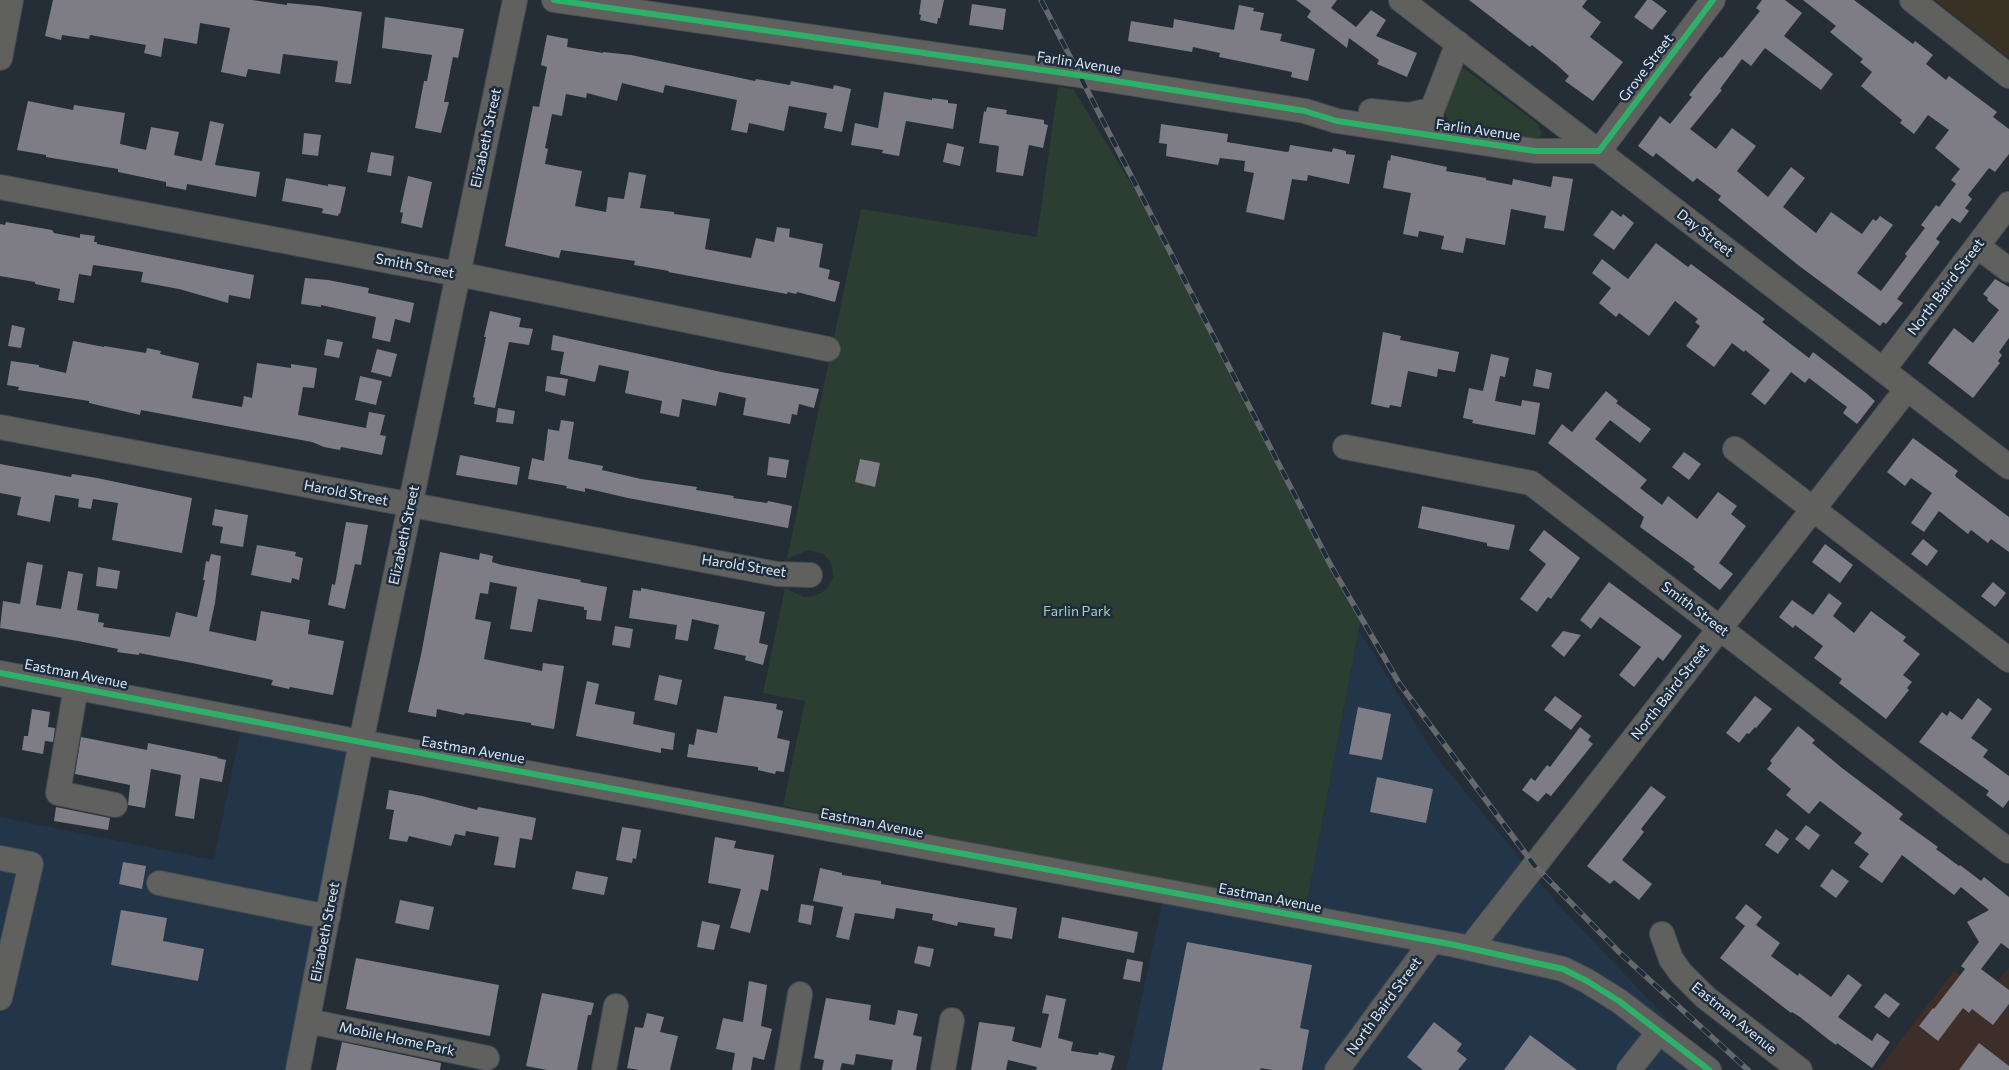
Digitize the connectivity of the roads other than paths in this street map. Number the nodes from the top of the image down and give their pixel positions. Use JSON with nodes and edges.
{"nodes":[{"id":1,"x":11,"y":0,"type":"edge"},
{"id":2,"x":515,"y":0,"type":"edge"},
{"id":3,"x":554,"y":0,"type":"edge"},
{"id":4,"x":1401,"y":0,"type":"edge"},
{"id":5,"x":1713,"y":0,"type":"edge"},
{"id":6,"x":1912,"y":0,"type":"edge"},
{"id":7,"x":1458,"y":43,"type":"junction"},
{"id":8,"x":0,"y":58,"type":"edge"},
{"id":9,"x":2009,"y":76,"type":"edge"},
{"id":10,"x":1432,"y":110,"type":"junction"},
{"id":11,"x":1305,"y":111,"type":"junction"},
{"id":12,"x":1428,"y":136,"type":"junction"},
{"id":13,"x":1599,"y":151,"type":"junction"},
{"id":14,"x":0,"y":188,"type":"edge"},
{"id":15,"x":2009,"y":204,"type":"edge"},
{"id":16,"x":1977,"y":246,"type":"junction"},
{"id":17,"x":2009,"y":270,"type":"edge"},
{"id":18,"x":458,"y":274,"type":"junction"},
{"id":19,"x":828,"y":349,"type":"dead end"},
{"id":20,"x":1883,"y":370,"type":"junction"},
{"id":21,"x":1907,"y":389,"type":"junction"},
{"id":22,"x":0,"y":427,"type":"edge"},
{"id":23,"x":1345,"y":447,"type":"dead end"},
{"id":24,"x":1735,"y":449,"type":"dead end"},
{"id":25,"x":2009,"y":467,"type":"edge"},
{"id":26,"x":411,"y":505,"type":"junction"},
{"id":27,"x":1812,"y":509,"type":"junction"},
{"id":28,"x":810,"y":574,"type":"dead end"},
{"id":29,"x":1720,"y":628,"type":"junction"},
{"id":30,"x":2009,"y":660,"type":"edge"},
{"id":31,"x":0,"y":673,"type":"edge"},
{"id":32,"x":76,"y":687,"type":"junction"},
{"id":33,"x":361,"y":742,"type":"junction"},
{"id":34,"x":115,"y":805,"type":"dead end"},
{"id":35,"x":2009,"y":851,"type":"edge"},
{"id":36,"x":0,"y":858,"type":"edge"},
{"id":37,"x":159,"y":883,"type":"dead end"},
{"id":38,"x":328,"y":917,"type":"junction"},
{"id":39,"x":1662,"y":934,"type":"dead end"},
{"id":40,"x":1432,"y":941,"type":"junction"},
{"id":41,"x":1470,"y":948,"type":"junction"},
{"id":42,"x":800,"y":994,"type":"dead end"},
{"id":43,"x":0,"y":998,"type":"edge"},
{"id":44,"x":616,"y":1006,"type":"dead end"},
{"id":45,"x":952,"y":1020,"type":"dead end"},
{"id":46,"x":308,"y":1021,"type":"junction"},
{"id":47,"x":1659,"y":1032,"type":"junction"},
{"id":48,"x":487,"y":1058,"type":"dead end"},
{"id":49,"x":298,"y":1070,"type":"edge"},
{"id":50,"x":604,"y":1070,"type":"edge"},
{"id":51,"x":787,"y":1070,"type":"edge"},
{"id":52,"x":943,"y":1070,"type":"edge"},
{"id":53,"x":1337,"y":1070,"type":"edge"},
{"id":54,"x":1629,"y":1070,"type":"edge"},
{"id":55,"x":1709,"y":1070,"type":"edge"},
{"id":56,"x":1800,"y":1070,"type":"edge"}],
"edges":[{"from":1,"to":8,"type":"street"},
{"from":2,"to":18,"type":"street","name":"Elizabeth Street"},
{"from":3,"to":11,"type":"street","name":"Farlin Avenue"},
{"from":4,"to":7,"type":"street","name":"Day Street"},
{"from":5,"to":13,"type":"street","name":"Grove Street"},
{"from":6,"to":9,"type":"street"},
{"from":7,"to":10,"type":"street"},
{"from":7,"to":13,"type":"street","name":"Day Street"},
{"from":10,"to":11,"type":"street","name":"Farlin Avenue"},
{"from":10,"to":12,"type":"street"},
{"from":11,"to":12,"type":"street","name":"Farlin Avenue"},
{"from":12,"to":13,"type":"street","name":"Farlin Avenue"},
{"from":13,"to":20,"type":"street","name":"Day Street"},
{"from":14,"to":18,"type":"street","name":"Smith Street"},
{"from":15,"to":16,"type":"street","name":"North Baird Street"},
{"from":16,"to":17,"type":"street"},
{"from":16,"to":20,"type":"street","name":"North Baird Street"},
{"from":18,"to":19,"type":"street","name":"Smith Street"},
{"from":18,"to":26,"type":"street","name":"Elizabeth Street"},
{"from":20,"to":21,"type":"street","name":"Day Street"},
{"from":21,"to":25,"type":"street","name":"Day Street"},
{"from":21,"to":27,"type":"street","name":"North Baird Street"},
{"from":22,"to":26,"type":"street","name":"Harold Street"},
{"from":23,"to":29,"type":"street","name":"Smith Street"},
{"from":24,"to":27,"type":"street"},
{"from":26,"to":28,"type":"street","name":"Harold Street"},
{"from":26,"to":33,"type":"street","name":"Elizabeth Street"},
{"from":27,"to":29,"type":"street","name":"North Baird Street"},
{"from":27,"to":30,"type":"street"},
{"from":29,"to":35,"type":"street","name":"Smith Street"},
{"from":29,"to":41,"type":"street","name":"North Baird Street"},
{"from":31,"to":32,"type":"street","name":"Eastman Avenue"},
{"from":32,"to":33,"type":"street","name":"Eastman Avenue"},
{"from":32,"to":34,"type":"street"},
{"from":33,"to":38,"type":"street","name":"Elizabeth Street"},
{"from":33,"to":40,"type":"street","name":"Eastman Avenue"},
{"from":36,"to":43,"type":"street"},
{"from":37,"to":38,"type":"street"},
{"from":38,"to":46,"type":"street","name":"Elizabeth Street"},
{"from":39,"to":56,"type":"street","name":"Eastman Avenue"},
{"from":40,"to":41,"type":"street","name":"Eastman Avenue"},
{"from":40,"to":53,"type":"street","name":"North Baird Street"},
{"from":41,"to":47,"type":"street","name":"Eastman Avenue"},
{"from":42,"to":51,"type":"street"},
{"from":44,"to":50,"type":"street"},
{"from":45,"to":52,"type":"street"},
{"from":46,"to":48,"type":"street","name":"Mobile Home Park"},
{"from":46,"to":49,"type":"street","name":"Elizabeth Street"},
{"from":47,"to":54,"type":"street"},
{"from":47,"to":55,"type":"street","name":"Eastman Avenue"}]}
